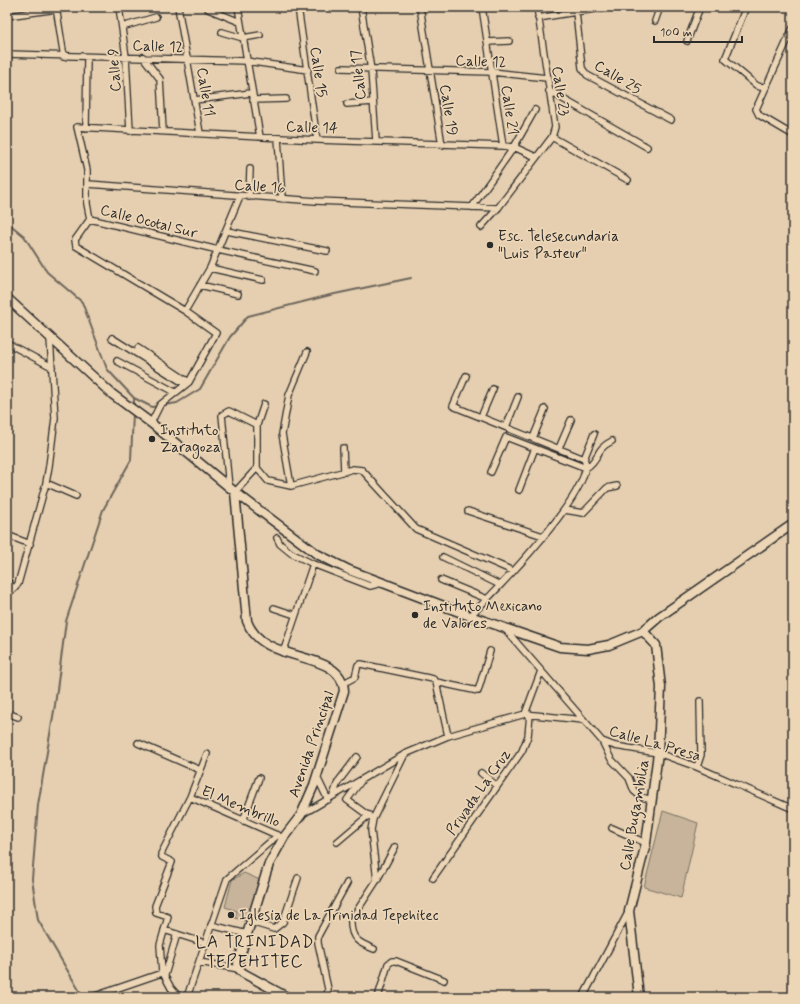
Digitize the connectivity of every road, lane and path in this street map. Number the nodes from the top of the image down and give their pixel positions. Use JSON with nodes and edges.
{"nodes":[{"id":1,"x":72,"y":7,"type":"edge"},
{"id":2,"x":119,"y":7,"type":"edge"},
{"id":3,"x":178,"y":7,"type":"edge"},
{"id":4,"x":238,"y":7,"type":"edge"},
{"id":5,"x":298,"y":7,"type":"edge"},
{"id":6,"x":362,"y":7,"type":"edge"},
{"id":7,"x":420,"y":7,"type":"edge"},
{"id":8,"x":482,"y":7,"type":"edge"},
{"id":9,"x":537,"y":7,"type":"edge"},
{"id":10,"x":608,"y":7,"type":"edge"},
{"id":11,"x":660,"y":7,"type":"edge"},
{"id":12,"x":700,"y":7,"type":"edge"},
{"id":13,"x":746,"y":7,"type":"edge"},
{"id":14,"x":56,"y":8,"type":"edge"},
{"id":15,"x":208,"y":8,"type":"dead end"},
{"id":16,"x":588,"y":9,"type":"edge"},
{"id":17,"x":576,"y":12,"type":"junction"},
{"id":18,"x":7,"y":16,"type":"edge"},
{"id":19,"x":156,"y":17,"type":"dead end"},
{"id":20,"x":538,"y":18,"type":"junction"},
{"id":21,"x":655,"y":21,"type":"dead end"},
{"id":22,"x":240,"y":22,"type":"junction"},
{"id":23,"x":122,"y":27,"type":"junction"},
{"id":24,"x":793,"y":28,"type":"edge"},
{"id":25,"x":222,"y":32,"type":"dead end"},
{"id":26,"x":260,"y":35,"type":"dead end"},
{"id":27,"x":243,"y":38,"type":"junction"},
{"id":28,"x":509,"y":40,"type":"dead end"},
{"id":29,"x":687,"y":41,"type":"dead end"},
{"id":30,"x":488,"y":42,"type":"junction"},
{"id":31,"x":7,"y":54,"type":"edge"},
{"id":32,"x":64,"y":57,"type":"junction"},
{"id":33,"x":87,"y":57,"type":"junction"},
{"id":34,"x":126,"y":57,"type":"junction"},
{"id":35,"x":143,"y":57,"type":"junction"},
{"id":36,"x":189,"y":59,"type":"junction"},
{"id":37,"x":246,"y":61,"type":"junction"},
{"id":38,"x":341,"y":68,"type":"dead end"},
{"id":39,"x":308,"y":70,"type":"junction"},
{"id":40,"x":371,"y":70,"type":"junction"},
{"id":41,"x":431,"y":72,"type":"junction"},
{"id":42,"x":492,"y":72,"type":"junction"},
{"id":43,"x":547,"y":78,"type":"junction"},
{"id":44,"x":767,"y":86,"type":"junction"},
{"id":45,"x":549,"y":91,"type":"junction"},
{"id":46,"x":251,"y":93,"type":"junction"},
{"id":47,"x":286,"y":99,"type":"dead end"},
{"id":48,"x":195,"y":100,"type":"junction"},
{"id":49,"x":253,"y":100,"type":"junction"},
{"id":50,"x":373,"y":102,"type":"junction"},
{"id":51,"x":346,"y":104,"type":"dead end"},
{"id":52,"x":535,"y":110,"type":"dead end"},
{"id":53,"x":671,"y":120,"type":"dead end"},
{"id":54,"x":86,"y":128,"type":"junction"},
{"id":55,"x":130,"y":131,"type":"junction"},
{"id":56,"x":163,"y":131,"type":"junction"},
{"id":57,"x":200,"y":133,"type":"junction"},
{"id":58,"x":793,"y":135,"type":"edge"},
{"id":59,"x":260,"y":136,"type":"junction"},
{"id":60,"x":552,"y":137,"type":"junction"},
{"id":61,"x":278,"y":138,"type":"junction"},
{"id":62,"x":317,"y":140,"type":"junction"},
{"id":63,"x":376,"y":141,"type":"junction"},
{"id":64,"x":442,"y":145,"type":"junction"},
{"id":65,"x":503,"y":146,"type":"junction"},
{"id":66,"x":514,"y":147,"type":"junction"},
{"id":67,"x":647,"y":147,"type":"dead end"},
{"id":68,"x":536,"y":157,"type":"junction"},
{"id":69,"x":250,"y":169,"type":"dead end"},
{"id":70,"x":628,"y":180,"type":"dead end"},
{"id":71,"x":88,"y":184,"type":"junction"},
{"id":72,"x":240,"y":196,"type":"junction"},
{"id":73,"x":249,"y":197,"type":"junction"},
{"id":74,"x":282,"y":199,"type":"junction"},
{"id":75,"x":472,"y":207,"type":"junction"},
{"id":76,"x":498,"y":208,"type":"junction"},
{"id":77,"x":90,"y":219,"type":"junction"},
{"id":78,"x":481,"y":227,"type":"dead end"},
{"id":79,"x":227,"y":231,"type":"junction"},
{"id":80,"x":218,"y":250,"type":"junction"},
{"id":81,"x":327,"y":251,"type":"dead end"},
{"id":82,"x":210,"y":268,"type":"junction"},
{"id":83,"x":315,"y":271,"type":"dead end"},
{"id":84,"x":263,"y":280,"type":"dead end"},
{"id":85,"x":200,"y":285,"type":"junction"},
{"id":86,"x":238,"y":294,"type":"dead end"},
{"id":87,"x":7,"y":298,"type":"edge"},
{"id":88,"x":185,"y":311,"type":"junction"},
{"id":89,"x":50,"y":338,"type":"junction"},
{"id":90,"x":112,"y":338,"type":"dead end"},
{"id":91,"x":7,"y":343,"type":"edge"},
{"id":92,"x":138,"y":348,"type":"dead end"},
{"id":93,"x":307,"y":352,"type":"dead end"},
{"id":94,"x":117,"y":361,"type":"dead end"},
{"id":95,"x":52,"y":367,"type":"junction"},
{"id":96,"x":466,"y":376,"type":"dead end"},
{"id":97,"x":187,"y":383,"type":"junction"},
{"id":98,"x":493,"y":389,"type":"dead end"},
{"id":99,"x":175,"y":392,"type":"junction"},
{"id":100,"x":518,"y":397,"type":"dead end"},
{"id":101,"x":264,"y":404,"type":"dead end"},
{"id":102,"x":545,"y":409,"type":"dead end"},
{"id":103,"x":481,"y":417,"type":"junction"},
{"id":104,"x":571,"y":420,"type":"dead end"},
{"id":105,"x":151,"y":423,"type":"junction"},
{"id":106,"x":257,"y":425,"type":"junction"},
{"id":107,"x":506,"y":427,"type":"junction"},
{"id":108,"x":594,"y":434,"type":"dead end"},
{"id":109,"x":533,"y":438,"type":"junction"},
{"id":110,"x":612,"y":441,"type":"dead end"},
{"id":111,"x":343,"y":448,"type":"dead end"},
{"id":112,"x":535,"y":448,"type":"junction"},
{"id":113,"x":559,"y":448,"type":"junction"},
{"id":114,"x":585,"y":463,"type":"junction"},
{"id":115,"x":256,"y":468,"type":"junction"},
{"id":116,"x":344,"y":472,"type":"junction"},
{"id":117,"x":491,"y":472,"type":"dead end"},
{"id":118,"x":46,"y":483,"type":"junction"},
{"id":119,"x":291,"y":486,"type":"junction"},
{"id":120,"x":618,"y":486,"type":"dead end"},
{"id":121,"x":232,"y":489,"type":"junction"},
{"id":122,"x":519,"y":490,"type":"dead end"},
{"id":123,"x":76,"y":496,"type":"dead end"},
{"id":124,"x":565,"y":510,"type":"junction"},
{"id":125,"x":468,"y":511,"type":"dead end"},
{"id":126,"x":793,"y":524,"type":"edge"},
{"id":127,"x":7,"y":535,"type":"edge"},
{"id":128,"x":543,"y":536,"type":"junction"},
{"id":129,"x":277,"y":538,"type":"dead end"},
{"id":130,"x":30,"y":544,"type":"junction"},
{"id":131,"x":443,"y":558,"type":"dead end"},
{"id":132,"x":313,"y":564,"type":"junction"},
{"id":133,"x":513,"y":571,"type":"junction"},
{"id":134,"x":441,"y":580,"type":"dead end"},
{"id":135,"x":7,"y":581,"type":"edge"},
{"id":136,"x":384,"y":582,"type":"junction"},
{"id":137,"x":500,"y":585,"type":"junction"},
{"id":138,"x":14,"y":589,"type":"junction"},
{"id":139,"x":7,"y":593,"type":"edge"},
{"id":140,"x":487,"y":599,"type":"junction"},
{"id":141,"x":274,"y":608,"type":"dead end"},
{"id":142,"x":295,"y":614,"type":"junction"},
{"id":143,"x":470,"y":616,"type":"junction"},
{"id":144,"x":505,"y":628,"type":"junction"},
{"id":145,"x":643,"y":631,"type":"junction"},
{"id":146,"x":651,"y":639,"type":"junction"},
{"id":147,"x":620,"y":641,"type":"junction"},
{"id":148,"x":490,"y":651,"type":"dead end"},
{"id":149,"x":283,"y":653,"type":"junction"},
{"id":150,"x":541,"y":671,"type":"junction"},
{"id":151,"x":436,"y":682,"type":"junction"},
{"id":152,"x":344,"y":683,"type":"junction"},
{"id":153,"x":700,"y":701,"type":"dead end"},
{"id":154,"x":7,"y":713,"type":"edge"},
{"id":155,"x":528,"y":714,"type":"junction"},
{"id":156,"x":18,"y":717,"type":"dead end"},
{"id":157,"x":582,"y":720,"type":"junction"},
{"id":158,"x":448,"y":736,"type":"junction"},
{"id":159,"x":602,"y":741,"type":"junction"},
{"id":160,"x":138,"y":743,"type":"dead end"},
{"id":161,"x":658,"y":753,"type":"junction"},
{"id":162,"x":207,"y":754,"type":"dead end"},
{"id":163,"x":405,"y":754,"type":"junction"},
{"id":164,"x":356,"y":757,"type":"dead end"},
{"id":165,"x":697,"y":767,"type":"junction"},
{"id":166,"x":200,"y":770,"type":"junction"},
{"id":167,"x":481,"y":773,"type":"dead end"},
{"id":168,"x":317,"y":777,"type":"junction"},
{"id":169,"x":259,"y":778,"type":"dead end"},
{"id":170,"x":363,"y":778,"type":"junction"},
{"id":171,"x":497,"y":786,"type":"junction"},
{"id":172,"x":190,"y":797,"type":"junction"},
{"id":173,"x":330,"y":799,"type":"junction"},
{"id":174,"x":652,"y":800,"type":"junction"},
{"id":175,"x":793,"y":809,"type":"edge"},
{"id":176,"x":301,"y":815,"type":"junction"},
{"id":177,"x":371,"y":817,"type":"junction"},
{"id":178,"x":243,"y":821,"type":"junction"},
{"id":179,"x":612,"y":828,"type":"dead end"},
{"id":180,"x":281,"y":836,"type":"junction"},
{"id":181,"x":338,"y":842,"type":"dead end"},
{"id":182,"x":646,"y":843,"type":"junction"},
{"id":183,"x":395,"y":847,"type":"dead end"},
{"id":184,"x":298,"y":878,"type":"dead end"},
{"id":185,"x":433,"y":878,"type":"dead end"},
{"id":186,"x":377,"y":880,"type":"junction"},
{"id":187,"x":347,"y":883,"type":"dead end"},
{"id":188,"x":629,"y":911,"type":"junction"},
{"id":189,"x":252,"y":922,"type":"junction"},
{"id":190,"x":211,"y":925,"type":"junction"},
{"id":191,"x":164,"y":930,"type":"junction"},
{"id":192,"x":177,"y":934,"type":"junction"},
{"id":193,"x":247,"y":934,"type":"junction"},
{"id":194,"x":205,"y":943,"type":"junction"},
{"id":195,"x":374,"y":949,"type":"dead end"},
{"id":196,"x":199,"y":962,"type":"junction"},
{"id":197,"x":239,"y":969,"type":"junction"},
{"id":198,"x":164,"y":974,"type":"junction"},
{"id":199,"x":444,"y":980,"type":"dead end"},
{"id":200,"x":276,"y":994,"type":"edge"},
{"id":201,"x":92,"y":997,"type":"edge"},
{"id":202,"x":184,"y":997,"type":"edge"},
{"id":203,"x":187,"y":997,"type":"edge"},
{"id":204,"x":287,"y":997,"type":"edge"},
{"id":205,"x":327,"y":997,"type":"edge"},
{"id":206,"x":378,"y":997,"type":"edge"},
{"id":207,"x":583,"y":997,"type":"edge"},
{"id":208,"x":639,"y":997,"type":"edge"}],
"edges":[{"from":1,"to":14,"type":"street"},
{"from":2,"to":23,"type":"street","name":"Calle 9"},
{"from":3,"to":36,"type":"street","name":"Calle 11"},
{"from":4,"to":22,"type":"street"},
{"from":5,"to":39,"type":"street","name":"Calle 15"},
{"from":6,"to":40,"type":"street","name":"Calle 17"},
{"from":7,"to":41,"type":"street","name":"Calle 19"},
{"from":8,"to":30,"type":"street","name":"Calle 21"},
{"from":9,"to":20,"type":"street","name":"Calle 23"},
{"from":10,"to":16,"type":"street"},
{"from":11,"to":21,"type":"street"},
{"from":12,"to":29,"type":"street"},
{"from":13,"to":44,"type":"street"},
{"from":14,"to":18,"type":"street"},
{"from":14,"to":32,"type":"street"},
{"from":15,"to":22,"type":"street"},
{"from":16,"to":17,"type":"street"},
{"from":17,"to":20,"type":"street"},
{"from":17,"to":53,"type":"street","name":"Calle 25"},
{"from":19,"to":23,"type":"street"},
{"from":20,"to":43,"type":"street","name":"Calle 23"},
{"from":22,"to":27,"type":"street"},
{"from":23,"to":34,"type":"street","name":"Calle 9"},
{"from":24,"to":44,"type":"street"},
{"from":25,"to":27,"type":"street"},
{"from":26,"to":27,"type":"street"},
{"from":27,"to":37,"type":"street"},
{"from":28,"to":30,"type":"street"},
{"from":30,"to":42,"type":"street","name":"Calle 21"},
{"from":31,"to":32,"type":"street","name":"Calle 12"},
{"from":32,"to":33,"type":"street","name":"Calle 12"},
{"from":33,"to":34,"type":"street","name":"Calle 12"},
{"from":33,"to":54,"type":"street"},
{"from":34,"to":35,"type":"street","name":"Calle 12"},
{"from":34,"to":55,"type":"street","name":"Calle 9"},
{"from":35,"to":36,"type":"street","name":"Calle 12"},
{"from":35,"to":56,"type":"street"},
{"from":36,"to":37,"type":"street","name":"Calle 12"},
{"from":36,"to":48,"type":"street","name":"Calle 11"},
{"from":37,"to":39,"type":"street","name":"Calle 12"},
{"from":37,"to":46,"type":"street"},
{"from":38,"to":40,"type":"street","name":"Calle 12"},
{"from":39,"to":62,"type":"street","name":"Calle 15"},
{"from":40,"to":41,"type":"street","name":"Calle 12"},
{"from":40,"to":50,"type":"street","name":"Calle 17"},
{"from":41,"to":42,"type":"street","name":"Calle 12"},
{"from":41,"to":64,"type":"street","name":"Calle 19"},
{"from":42,"to":43,"type":"street","name":"Calle 12"},
{"from":42,"to":65,"type":"street","name":"Calle 21"},
{"from":43,"to":45,"type":"street","name":"Calle 23"},
{"from":44,"to":58,"type":"street"},
{"from":45,"to":60,"type":"street","name":"Calle 23"},
{"from":45,"to":67,"type":"street"},
{"from":46,"to":48,"type":"street"},
{"from":46,"to":49,"type":"street"},
{"from":47,"to":49,"type":"street"},
{"from":48,"to":57,"type":"street","name":"Calle 11"},
{"from":49,"to":59,"type":"street"},
{"from":50,"to":51,"type":"street"},
{"from":50,"to":63,"type":"street","name":"Calle 17"},
{"from":52,"to":66,"type":"street"},
{"from":54,"to":55,"type":"street","name":"Calle 14"},
{"from":54,"to":71,"type":"street"},
{"from":55,"to":56,"type":"street","name":"Calle 14"},
{"from":56,"to":57,"type":"street","name":"Calle 14"},
{"from":57,"to":59,"type":"street","name":"Calle 14"},
{"from":59,"to":61,"type":"street","name":"Calle 14"},
{"from":60,"to":68,"type":"street","name":"Calle 23"},
{"from":60,"to":70,"type":"street"},
{"from":61,"to":62,"type":"street","name":"Calle 14"},
{"from":61,"to":74,"type":"street"},
{"from":62,"to":63,"type":"street","name":"Calle 14"},
{"from":63,"to":64,"type":"street","name":"Calle 14"},
{"from":64,"to":65,"type":"street","name":"Calle 14"},
{"from":65,"to":66,"type":"street","name":"Calle 14"},
{"from":66,"to":68,"type":"street","name":"Calle 14"},
{"from":66,"to":75,"type":"street"},
{"from":68,"to":76,"type":"street","name":"Calle 23"},
{"from":69,"to":73,"type":"street"},
{"from":71,"to":72,"type":"street","name":"Calle 16"},
{"from":71,"to":77,"type":"street"},
{"from":72,"to":73,"type":"street","name":"Calle 16"},
{"from":72,"to":79,"type":"street"},
{"from":73,"to":74,"type":"street","name":"Calle 16"},
{"from":74,"to":75,"type":"street","name":"Calle 16"},
{"from":75,"to":76,"type":"street","name":"Calle 16"},
{"from":76,"to":78,"type":"street","name":"Calle 23"},
{"from":77,"to":80,"type":"street","name":"Calle Ocotal Sur"},
{"from":77,"to":88,"type":"street","name":"Calle Ocotal Sur"},
{"from":79,"to":80,"type":"street"},
{"from":79,"to":81,"type":"street"},
{"from":80,"to":82,"type":"street"},
{"from":80,"to":83,"type":"street","name":"Calle Ocotal Sur"},
{"from":82,"to":84,"type":"street"},
{"from":82,"to":85,"type":"street"},
{"from":85,"to":86,"type":"street"},
{"from":85,"to":88,"type":"street"},
{"from":87,"to":89,"type":"street"},
{"from":88,"to":97,"type":"street"},
{"from":89,"to":95,"type":"street"},
{"from":89,"to":105,"type":"street"},
{"from":90,"to":97,"type":"street"},
{"from":91,"to":95,"type":"street"},
{"from":92,"to":97,"type":"street"},
{"from":93,"to":119,"type":"street"},
{"from":94,"to":99,"type":"street"},
{"from":95,"to":118,"type":"street"},
{"from":96,"to":103,"type":"street"},
{"from":97,"to":99,"type":"street"},
{"from":98,"to":103,"type":"street"},
{"from":99,"to":105,"type":"street"},
{"from":100,"to":107,"type":"street"},
{"from":101,"to":106,"type":"street"},
{"from":102,"to":109,"type":"street"},
{"from":103,"to":107,"type":"street"},
{"from":104,"to":113,"type":"street"},
{"from":105,"to":121,"type":"street"},
{"from":106,"to":115,"type":"street"},
{"from":106,"to":121,"type":"street"},
{"from":107,"to":109,"type":"street"},
{"from":108,"to":114,"type":"street"},
{"from":109,"to":113,"type":"street"},
{"from":110,"to":114,"type":"street"},
{"from":111,"to":116,"type":"street"},
{"from":112,"to":114,"type":"street"},
{"from":112,"to":117,"type":"street"},
{"from":112,"to":122,"type":"street"},
{"from":113,"to":114,"type":"street"},
{"from":114,"to":124,"type":"street"},
{"from":115,"to":119,"type":"street"},
{"from":115,"to":121,"type":"street"},
{"from":116,"to":119,"type":"street"},
{"from":116,"to":133,"type":"street"},
{"from":118,"to":123,"type":"street"},
{"from":118,"to":130,"type":"street"},
{"from":120,"to":124,"type":"street"},
{"from":121,"to":136,"type":"street"},
{"from":121,"to":149,"type":"street","name":"Avenida Principal"},
{"from":124,"to":128,"type":"street"},
{"from":125,"to":128,"type":"street"},
{"from":126,"to":145,"type":"street"},
{"from":127,"to":130,"type":"street"},
{"from":128,"to":133,"type":"street"},
{"from":129,"to":132,"type":"street"},
{"from":130,"to":138,"type":"street"},
{"from":131,"to":137,"type":"street"},
{"from":132,"to":136,"type":"street"},
{"from":132,"to":142,"type":"street"},
{"from":133,"to":137,"type":"street"},
{"from":134,"to":140,"type":"street"},
{"from":135,"to":138,"type":"street"},
{"from":136,"to":143,"type":"street"},
{"from":137,"to":140,"type":"street"},
{"from":138,"to":139,"type":"street"},
{"from":140,"to":143,"type":"street"},
{"from":141,"to":142,"type":"street"},
{"from":142,"to":149,"type":"street"},
{"from":143,"to":144,"type":"street"},
{"from":144,"to":147,"type":"street"},
{"from":144,"to":150,"type":"street","name":"Calle La Presa"},
{"from":145,"to":146,"type":"street","name":"Calle Bugambilia"},
{"from":145,"to":147,"type":"street"},
{"from":146,"to":147,"type":"street"},
{"from":146,"to":161,"type":"street","name":"Calle Bugambilia"},
{"from":148,"to":151,"type":"street"},
{"from":149,"to":152,"type":"street","name":"Avenida Principal"},
{"from":150,"to":155,"type":"street","name":"Privada La Cruz"},
{"from":150,"to":157,"type":"street","name":"Calle La Presa"},
{"from":151,"to":152,"type":"street"},
{"from":151,"to":158,"type":"street"},
{"from":152,"to":168,"type":"street","name":"Avenida Principal"},
{"from":153,"to":165,"type":"street"},
{"from":154,"to":156,"type":"street"},
{"from":155,"to":157,"type":"street"},
{"from":155,"to":158,"type":"street"},
{"from":155,"to":171,"type":"street","name":"Privada La Cruz"},
{"from":157,"to":159,"type":"street","name":"Calle La Presa"},
{"from":158,"to":163,"type":"street"},
{"from":159,"to":161,"type":"street","name":"Calle La Presa"},
{"from":159,"to":174,"type":"street"},
{"from":160,"to":166,"type":"street"},
{"from":161,"to":165,"type":"street","name":"Calle La Presa"},
{"from":161,"to":174,"type":"street","name":"Calle Bugambilia"},
{"from":162,"to":166,"type":"street"},
{"from":163,"to":170,"type":"street"},
{"from":163,"to":177,"type":"street"},
{"from":164,"to":173,"type":"street"},
{"from":165,"to":175,"type":"street","name":"Calle La Presa"},
{"from":166,"to":172,"type":"street"},
{"from":167,"to":171,"type":"street"},
{"from":168,"to":173,"type":"street"},
{"from":168,"to":176,"type":"street","name":"Avenida Principal"},
{"from":169,"to":178,"type":"street"},
{"from":170,"to":173,"type":"street"},
{"from":170,"to":177,"type":"street"},
{"from":171,"to":185,"type":"street","name":"Privada La Cruz"},
{"from":172,"to":178,"type":"street","name":"El Membrillo"},
{"from":172,"to":191,"type":"street"},
{"from":173,"to":176,"type":"street"},
{"from":174,"to":182,"type":"street","name":"Calle Bugambilia"},
{"from":176,"to":180,"type":"street","name":"Avenida Principal"},
{"from":177,"to":181,"type":"street"},
{"from":177,"to":186,"type":"street"},
{"from":178,"to":180,"type":"street","name":"El Membrillo"},
{"from":179,"to":182,"type":"street"},
{"from":180,"to":189,"type":"street","name":"Avenida Principal"},
{"from":180,"to":190,"type":"street"},
{"from":182,"to":188,"type":"street","name":"Calle Bugambilia"},
{"from":183,"to":186,"type":"street"},
{"from":184,"to":189,"type":"street"},
{"from":186,"to":195,"type":"street"},
{"from":187,"to":205,"type":"street"},
{"from":188,"to":207,"type":"street","name":"Calle Bugambilia"},
{"from":188,"to":208,"type":"street"},
{"from":189,"to":193,"type":"street","name":"Avenida Principal"},
{"from":190,"to":193,"type":"street"},
{"from":190,"to":194,"type":"street"},
{"from":191,"to":192,"type":"street"},
{"from":191,"to":198,"type":"street"},
{"from":192,"to":194,"type":"street"},
{"from":192,"to":198,"type":"street"},
{"from":193,"to":197,"type":"street","name":"Avenida Principal"},
{"from":194,"to":196,"type":"street"},
{"from":196,"to":197,"type":"street"},
{"from":196,"to":203,"type":"street"},
{"from":197,"to":200,"type":"street"},
{"from":198,"to":201,"type":"street"},
{"from":198,"to":202,"type":"street"},
{"from":199,"to":206,"type":"street"},
{"from":200,"to":204,"type":"street"}]}
